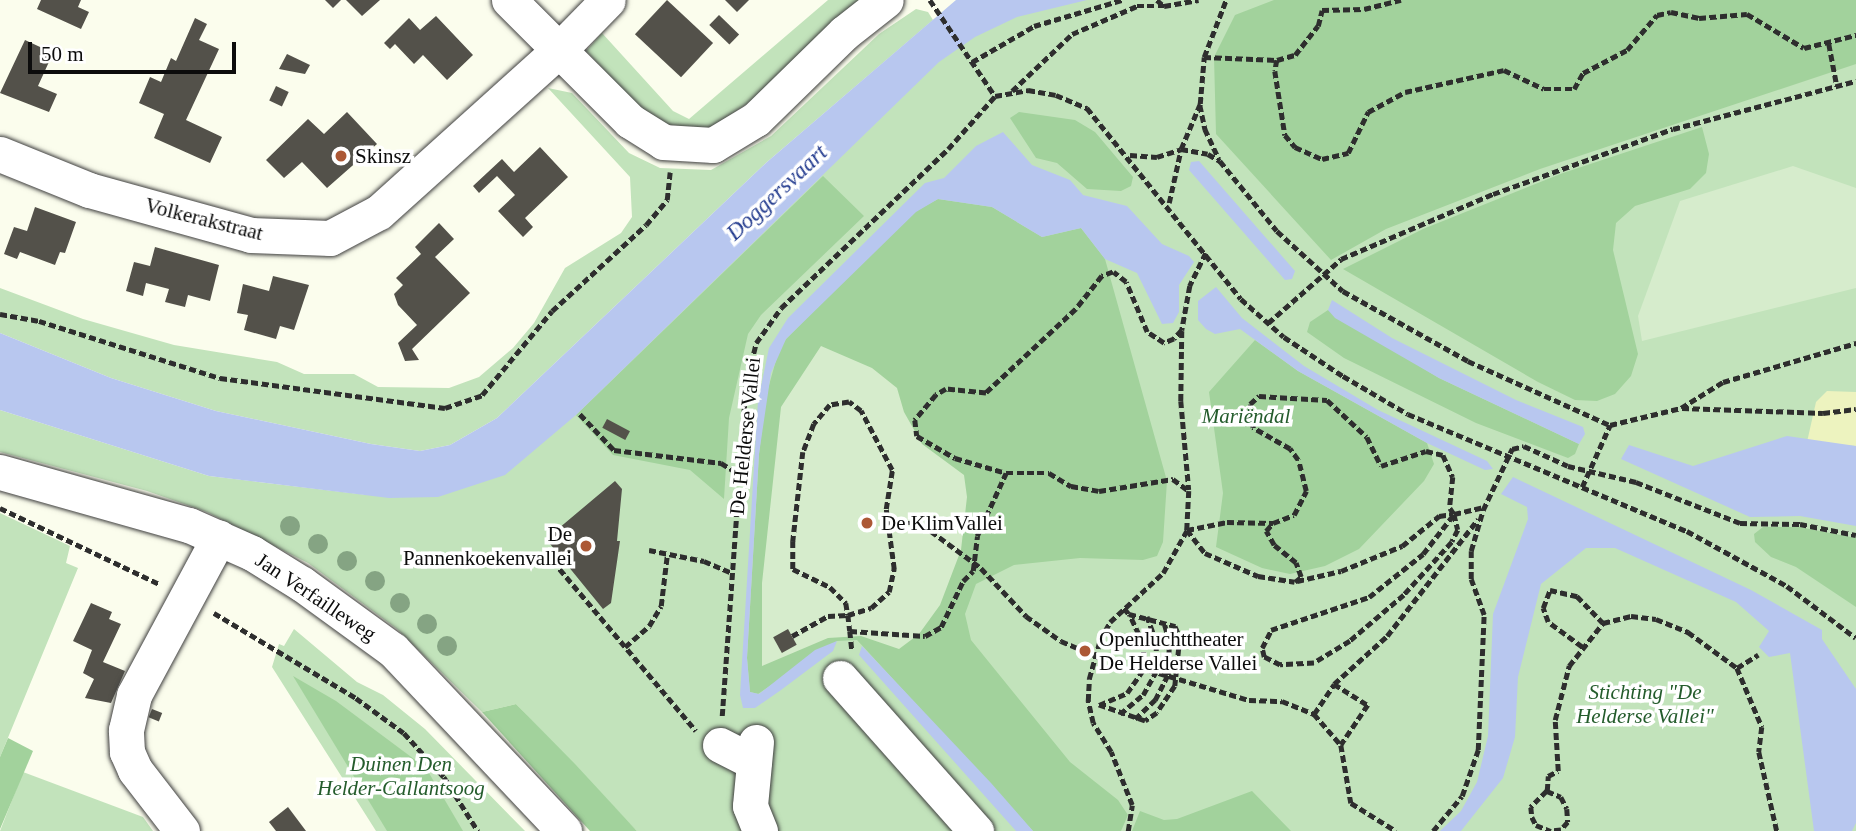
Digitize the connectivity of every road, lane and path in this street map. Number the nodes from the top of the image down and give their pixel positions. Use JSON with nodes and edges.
{"nodes":[{"id":1,"x":509,"y":0,"type":"edge"},
{"id":2,"x":608,"y":0,"type":"edge"},
{"id":3,"x":886,"y":0,"type":"edge"},
{"id":4,"x":930,"y":0,"type":"edge"},
{"id":5,"x":1122,"y":0,"type":"edge"},
{"id":6,"x":1157,"y":0,"type":"edge"},
{"id":7,"x":1198,"y":0,"type":"edge"},
{"id":8,"x":1226,"y":0,"type":"edge"},
{"id":9,"x":1401,"y":0,"type":"edge"},
{"id":10,"x":1164,"y":6,"type":"junction"},
{"id":11,"x":1856,"y":35,"type":"edge"},
{"id":12,"x":1829,"y":44,"type":"junction"},
{"id":13,"x":558,"y":51,"type":"junction"},
{"id":14,"x":1204,"y":57,"type":"junction"},
{"id":15,"x":1277,"y":60,"type":"junction"},
{"id":16,"x":972,"y":62,"type":"junction"},
{"id":17,"x":1856,"y":82,"type":"edge"},
{"id":18,"x":1838,"y":86,"type":"junction"},
{"id":19,"x":1012,"y":91,"type":"junction"},
{"id":20,"x":995,"y":96,"type":"junction"},
{"id":21,"x":1200,"y":104,"type":"junction"},
{"id":22,"x":674,"y":143,"type":"junction"},
{"id":23,"x":1181,"y":149,"type":"junction"},
{"id":24,"x":0,"y":154,"type":"edge"},
{"id":25,"x":1129,"y":155,"type":"junction"},
{"id":26,"x":1220,"y":161,"type":"junction"},
{"id":27,"x":1168,"y":204,"type":"junction"},
{"id":28,"x":1206,"y":253,"type":"junction"},
{"id":29,"x":1324,"y":273,"type":"junction"},
{"id":30,"x":0,"y":314,"type":"edge"},
{"id":31,"x":1268,"y":323,"type":"junction"},
{"id":32,"x":1182,"y":330,"type":"junction"},
{"id":33,"x":1856,"y":343,"type":"edge"},
{"id":34,"x":1681,"y":408,"type":"junction"},
{"id":35,"x":1856,"y":409,"type":"edge"},
{"id":36,"x":580,"y":414,"type":"dead end"},
{"id":37,"x":1610,"y":425,"type":"junction"},
{"id":38,"x":1508,"y":458,"type":"junction"},
{"id":39,"x":1589,"y":471,"type":"junction"},
{"id":40,"x":0,"y":472,"type":"edge"},
{"id":41,"x":1006,"y":473,"type":"junction"},
{"id":42,"x":739,"y":474,"type":"junction"},
{"id":43,"x":1582,"y":487,"type":"junction"},
{"id":44,"x":1189,"y":491,"type":"junction"},
{"id":45,"x":0,"y":508,"type":"edge"},
{"id":46,"x":1484,"y":508,"type":"junction"},
{"id":47,"x":1454,"y":514,"type":"junction"},
{"id":48,"x":886,"y":523,"type":"junction"},
{"id":49,"x":1273,"y":523,"type":"junction"},
{"id":50,"x":1187,"y":530,"type":"junction"},
{"id":51,"x":1856,"y":535,"type":"edge"},
{"id":52,"x":219,"y":537,"type":"junction"},
{"id":53,"x":649,"y":550,"type":"dead end"},
{"id":54,"x":667,"y":556,"type":"junction"},
{"id":55,"x":553,"y":561,"type":"dead end"},
{"id":56,"x":972,"y":561,"type":"junction"},
{"id":57,"x":732,"y":573,"type":"junction"},
{"id":58,"x":1295,"y":582,"type":"junction"},
{"id":59,"x":187,"y":597,"type":"junction"},
{"id":60,"x":1124,"y":608,"type":"junction"},
{"id":61,"x":1129,"y":614,"type":"junction"},
{"id":62,"x":848,"y":615,"type":"junction"},
{"id":63,"x":1147,"y":617,"type":"junction"},
{"id":64,"x":1164,"y":623,"type":"junction"},
{"id":65,"x":1603,"y":623,"type":"junction"},
{"id":66,"x":849,"y":631,"type":"junction"},
{"id":67,"x":792,"y":636,"type":"dead end"},
{"id":68,"x":1856,"y":639,"type":"edge"},
{"id":69,"x":625,"y":647,"type":"junction"},
{"id":70,"x":1583,"y":647,"type":"junction"},
{"id":71,"x":1094,"y":655,"type":"junction"},
{"id":72,"x":1758,"y":655,"type":"dead end"},
{"id":73,"x":1141,"y":668,"type":"junction"},
{"id":74,"x":1737,"y":668,"type":"junction"},
{"id":75,"x":1156,"y":672,"type":"junction"},
{"id":76,"x":1168,"y":675,"type":"junction"},
{"id":77,"x":839,"y":678,"type":"joint"},
{"id":78,"x":1178,"y":678,"type":"junction"},
{"id":79,"x":1334,"y":684,"type":"junction"},
{"id":80,"x":1100,"y":705,"type":"junction"},
{"id":81,"x":1089,"y":708,"type":"junction"},
{"id":82,"x":1314,"y":714,"type":"junction"},
{"id":83,"x":1120,"y":715,"type":"junction"},
{"id":84,"x":1135,"y":719,"type":"junction"},
{"id":85,"x":1341,"y":745,"type":"junction"},
{"id":86,"x":719,"y":752,"type":"junction"},
{"id":87,"x":1547,"y":791,"type":"junction"},
{"id":88,"x":182,"y":831,"type":"edge"},
{"id":89,"x":478,"y":831,"type":"edge"},
{"id":90,"x":564,"y":831,"type":"edge"},
{"id":91,"x":760,"y":831,"type":"edge"},
{"id":92,"x":976,"y":831,"type":"edge"},
{"id":93,"x":1128,"y":831,"type":"edge"},
{"id":94,"x":1396,"y":831,"type":"edge"},
{"id":95,"x":1433,"y":831,"type":"edge"},
{"id":96,"x":1551,"y":831,"type":"edge"},
{"id":97,"x":1777,"y":831,"type":"edge"}],
"edges":[{"from":1,"to":13,"type":"street"},
{"from":2,"to":13,"type":"street","name":"Volkerakstraat"},
{"from":3,"to":22,"type":"street"},
{"from":4,"to":16,"type":"path"},
{"from":5,"to":16,"type":"path"},
{"from":6,"to":10,"type":"path"},
{"from":7,"to":10,"type":"path"},
{"from":8,"to":14,"type":"path"},
{"from":9,"to":15,"type":"path"},
{"from":10,"to":19,"type":"path"},
{"from":11,"to":12,"type":"path"},
{"from":12,"to":15,"type":"path"},
{"from":12,"to":18,"type":"path"},
{"from":13,"to":22,"type":"street"},
{"from":13,"to":24,"type":"street","name":"Volkerakstraat"},
{"from":14,"to":15,"type":"path"},
{"from":14,"to":21,"type":"path"},
{"from":16,"to":20,"type":"path"},
{"from":17,"to":18,"type":"path"},
{"from":18,"to":29,"type":"path"},
{"from":19,"to":20,"type":"path"},
{"from":19,"to":25,"type":"path"},
{"from":20,"to":42,"type":"path","name":"De Helderse Vallei"},
{"from":21,"to":23,"type":"path"},
{"from":21,"to":26,"type":"path"},
{"from":22,"to":30,"type":"path"},
{"from":23,"to":25,"type":"path"},
{"from":23,"to":26,"type":"path"},
{"from":23,"to":27,"type":"path"},
{"from":25,"to":27,"type":"path"},
{"from":26,"to":29,"type":"path"},
{"from":27,"to":28,"type":"path"},
{"from":28,"to":31,"type":"path"},
{"from":28,"to":32,"type":"path"},
{"from":29,"to":31,"type":"path"},
{"from":29,"to":37,"type":"path"},
{"from":31,"to":38,"type":"path"},
{"from":32,"to":41,"type":"path"},
{"from":32,"to":44,"type":"path"},
{"from":33,"to":34,"type":"path"},
{"from":34,"to":35,"type":"path"},
{"from":34,"to":37,"type":"path"},
{"from":36,"to":42,"type":"path"},
{"from":37,"to":39,"type":"path"},
{"from":38,"to":39,"type":"path"},
{"from":38,"to":43,"type":"path"},
{"from":38,"to":46,"type":"path"},
{"from":39,"to":43,"type":"path"},
{"from":39,"to":51,"type":"path"},
{"from":40,"to":52,"type":"street","name":"Jan Verfailleweg"},
{"from":41,"to":44,"type":"path"},
{"from":41,"to":56,"type":"path"},
{"from":42,"to":57,"type":"path","name":"De Helderse Vallei"},
{"from":43,"to":68,"type":"path"},
{"from":44,"to":50,"type":"path"},
{"from":45,"to":59,"type":"path"},
{"from":46,"to":47,"type":"path"},
{"from":46,"to":79,"type":"path"},
{"from":46,"to":95,"type":"path"},
{"from":47,"to":47,"type":"path"},
{"from":47,"to":49,"type":"path"},
{"from":47,"to":58,"type":"path"},
{"from":48,"to":56,"type":"path"},
{"from":48,"to":62,"type":"path"},
{"from":48,"to":62,"type":"path"},
{"from":49,"to":50,"type":"path"},
{"from":49,"to":58,"type":"path"},
{"from":50,"to":58,"type":"path"},
{"from":50,"to":60,"type":"path"},
{"from":52,"to":59,"type":"street"},
{"from":52,"to":90,"type":"street","name":"Jan Verfailleweg"},
{"from":53,"to":54,"type":"path"},
{"from":54,"to":57,"type":"path"},
{"from":54,"to":69,"type":"path"},
{"from":55,"to":69,"type":"path"},
{"from":56,"to":66,"type":"path"},
{"from":56,"to":71,"type":"path"},
{"from":57,"to":86,"type":"path","name":"De Helderse Vallei"},
{"from":59,"to":88,"type":"street"},
{"from":59,"to":89,"type":"path"},
{"from":60,"to":61,"type":"path"},
{"from":60,"to":71,"type":"path"},
{"from":61,"to":63,"type":"path"},
{"from":61,"to":73,"type":"path"},
{"from":62,"to":66,"type":"path"},
{"from":62,"to":67,"type":"path"},
{"from":63,"to":64,"type":"path"},
{"from":63,"to":75,"type":"path"},
{"from":64,"to":76,"type":"path"},
{"from":64,"to":78,"type":"path"},
{"from":65,"to":70,"type":"path"},
{"from":65,"to":70,"type":"path"},
{"from":65,"to":74,"type":"path"},
{"from":66,"to":77,"type":"path"},
{"from":69,"to":86,"type":"path"},
{"from":70,"to":87,"type":"path"},
{"from":71,"to":81,"type":"path"},
{"from":72,"to":74,"type":"path"},
{"from":73,"to":75,"type":"path"},
{"from":73,"to":80,"type":"path"},
{"from":74,"to":97,"type":"path"},
{"from":75,"to":76,"type":"path"},
{"from":75,"to":83,"type":"path"},
{"from":76,"to":78,"type":"path"},
{"from":76,"to":84,"type":"path"},
{"from":77,"to":92,"type":"street"},
{"from":78,"to":82,"type":"path"},
{"from":78,"to":84,"type":"path"},
{"from":79,"to":82,"type":"path"},
{"from":79,"to":85,"type":"path"},
{"from":80,"to":81,"type":"path"},
{"from":80,"to":83,"type":"path"},
{"from":81,"to":93,"type":"path"},
{"from":82,"to":85,"type":"path"},
{"from":83,"to":84,"type":"path"},
{"from":85,"to":94,"type":"path"},
{"from":86,"to":91,"type":"street"},
{"from":87,"to":96,"type":"path"},
{"from":87,"to":96,"type":"path"}]}
